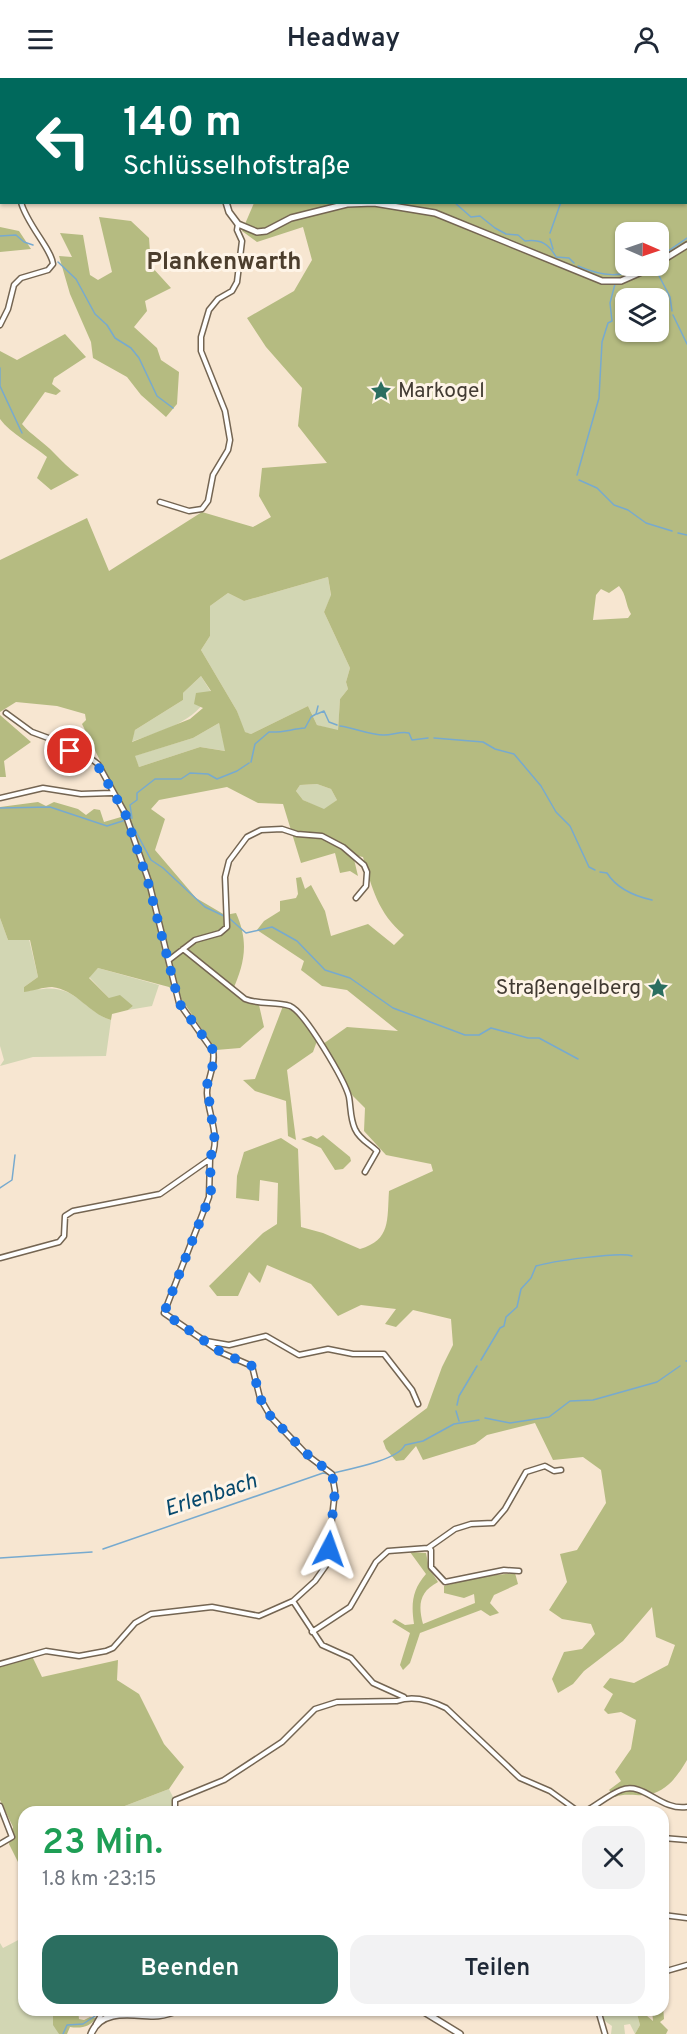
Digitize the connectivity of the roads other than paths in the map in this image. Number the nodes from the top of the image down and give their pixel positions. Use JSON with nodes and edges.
{"nodes":[{"id":1,"x":22,"y":204,"type":"edge"},
{"id":2,"x":227,"y":204,"type":"edge"},
{"id":3,"x":238,"y":224,"type":"junction"},
{"id":4,"x":687,"y":245,"type":"edge"},
{"id":5,"x":669,"y":256,"type":"edge"},
{"id":6,"x":632,"y":276,"type":"edge"},
{"id":7,"x":0,"y":325,"type":"edge"},
{"id":8,"x":160,"y":502,"type":"dead end"},
{"id":9,"x":6,"y":713,"type":"dead end"},
{"id":10,"x":112,"y":793,"type":"junction"},
{"id":11,"x":0,"y":798,"type":"edge"},
{"id":12,"x":356,"y":898,"type":"dead end"},
{"id":13,"x":183,"y":949,"type":"junction"},
{"id":14,"x":169,"y":960,"type":"junction"},
{"id":15,"x":210,"y":1159,"type":"junction"},
{"id":16,"x":365,"y":1172,"type":"dead end"},
{"id":17,"x":0,"y":1258,"type":"edge"},
{"id":18,"x":206,"y":1341,"type":"junction"},
{"id":19,"x":418,"y":1404,"type":"dead end"},
{"id":20,"x":561,"y":1470,"type":"dead end"},
{"id":21,"x":428,"y":1548,"type":"junction"},
{"id":22,"x":519,"y":1571,"type":"dead end"},
{"id":23,"x":293,"y":1601,"type":"junction"},
{"id":24,"x":312,"y":1632,"type":"junction"},
{"id":25,"x":0,"y":1664,"type":"edge"},
{"id":26,"x":404,"y":1697,"type":"junction"},
{"id":27,"x":0,"y":1806,"type":"edge"},
{"id":28,"x":175,"y":1806,"type":"edge"},
{"id":29,"x":571,"y":1806,"type":"edge"},
{"id":30,"x":594,"y":1806,"type":"edge"},
{"id":31,"x":687,"y":1807,"type":"edge"},
{"id":32,"x":669,"y":1838,"type":"edge"},
{"id":33,"x":687,"y":1840,"type":"edge"},
{"id":34,"x":0,"y":1844,"type":"edge"},
{"id":35,"x":669,"y":1916,"type":"edge"},
{"id":36,"x":687,"y":1918,"type":"edge"},
{"id":37,"x":687,"y":1965,"type":"edge"},
{"id":38,"x":669,"y":1970,"type":"edge"},
{"id":39,"x":99,"y":2016,"type":"edge"},
{"id":40,"x":115,"y":2016,"type":"edge"},
{"id":41,"x":431,"y":2016,"type":"edge"},
{"id":42,"x":600,"y":2016,"type":"edge"},
{"id":43,"x":96,"y":2025,"type":"junction"},
{"id":44,"x":91,"y":2034,"type":"edge"},
{"id":45,"x":460,"y":2034,"type":"edge"},
{"id":46,"x":605,"y":2034,"type":"edge"}],
"edges":[{"from":1,"to":7,"type":"street"},
{"from":2,"to":3,"type":"main road"},
{"from":3,"to":6,"type":"main road"},
{"from":3,"to":8,"type":"street"},
{"from":4,"to":5,"type":"main road"},
{"from":9,"to":10,"type":"street"},
{"from":10,"to":11,"type":"street"},
{"from":10,"to":14,"type":"street"},
{"from":12,"to":13,"type":"street"},
{"from":13,"to":14,"type":"street"},
{"from":13,"to":16,"type":"street"},
{"from":14,"to":15,"type":"street"},
{"from":15,"to":17,"type":"street"},
{"from":15,"to":18,"type":"street"},
{"from":18,"to":19,"type":"street"},
{"from":18,"to":23,"type":"street"},
{"from":20,"to":21,"type":"street"},
{"from":21,"to":22,"type":"street"},
{"from":21,"to":24,"type":"street"},
{"from":23,"to":24,"type":"street"},
{"from":23,"to":25,"type":"street"},
{"from":24,"to":26,"type":"street"},
{"from":26,"to":28,"type":"street"},
{"from":26,"to":29,"type":"street"},
{"from":27,"to":34,"type":"street"},
{"from":30,"to":31,"type":"street"},
{"from":32,"to":33,"type":"street"},
{"from":35,"to":36,"type":"street"},
{"from":37,"to":38,"type":"street"},
{"from":39,"to":43,"type":"street"},
{"from":40,"to":43,"type":"main road"},
{"from":41,"to":45,"type":"main road"},
{"from":42,"to":46,"type":"street"},
{"from":43,"to":44,"type":"main road"}]}
